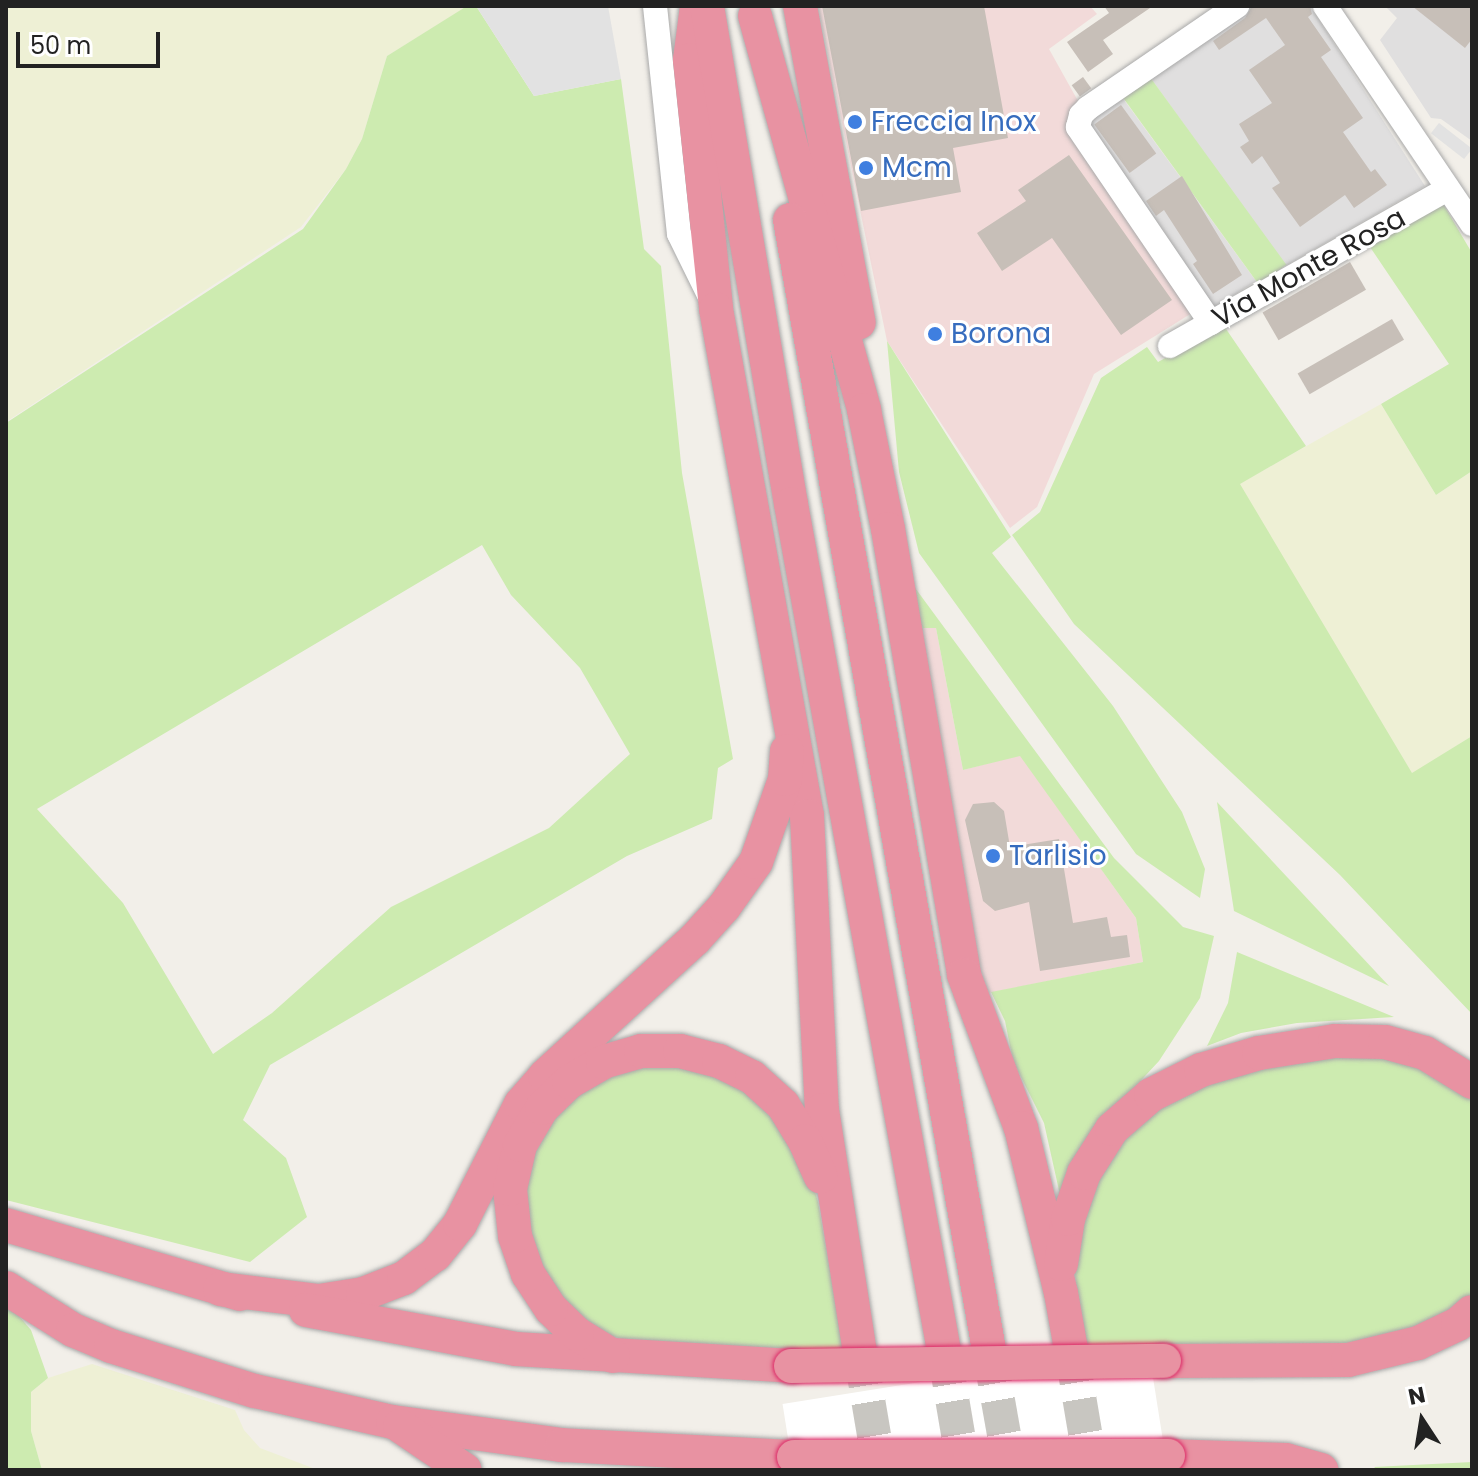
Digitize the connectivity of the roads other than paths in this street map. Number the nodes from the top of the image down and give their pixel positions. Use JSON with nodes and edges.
{"nodes":[{"id":1,"x":655,"y":6,"type":"edge"},
{"id":2,"x":697,"y":6,"type":"edge"},
{"id":3,"x":707,"y":6,"type":"edge"},
{"id":4,"x":800,"y":6,"type":"edge"},
{"id":5,"x":1237,"y":6,"type":"edge"},
{"id":6,"x":1325,"y":6,"type":"edge"},
{"id":7,"x":754,"y":11,"type":"edge"},
{"id":8,"x":1448,"y":189,"type":"junction"},
{"id":9,"x":1472,"y":224,"type":"edge"},
{"id":10,"x":716,"y":309,"type":"junction"},
{"id":11,"x":1211,"y":323,"type":"junction"},
{"id":12,"x":1170,"y":346,"type":"dead end"},
{"id":13,"x":864,"y":410,"type":"junction"},
{"id":14,"x":790,"y":719,"type":"junction"},
{"id":15,"x":1472,"y":1082,"type":"edge"},
{"id":16,"x":6,"y":1225,"type":"edge"},
{"id":17,"x":845,"y":1270,"type":"junction"},
{"id":18,"x":6,"y":1288,"type":"edge"},
{"id":19,"x":220,"y":1289,"type":"junction"},
{"id":20,"x":1061,"y":1293,"type":"junction"},
{"id":21,"x":1472,"y":1312,"type":"edge"},
{"id":22,"x":1071,"y":1349,"type":"tunnel mouth"},
{"id":23,"x":989,"y":1350,"type":"tunnel mouth"},
{"id":24,"x":944,"y":1351,"type":"tunnel mouth"},
{"id":25,"x":860,"y":1352,"type":"tunnel mouth"},
{"id":26,"x":616,"y":1358,"type":"junction"},
{"id":27,"x":393,"y":1422,"type":"junction"},
{"id":28,"x":778,"y":1457,"type":"junction"},
{"id":29,"x":465,"y":1470,"type":"edge"},
{"id":30,"x":712,"y":1470,"type":"edge"},
{"id":31,"x":1322,"y":1470,"type":"edge"}],
"edges":[{"from":1,"to":10,"type":"street"},
{"from":2,"to":10,"type":"highway"},
{"from":3,"to":24,"type":"highway"},
{"from":4,"to":13,"type":"highway"},
{"from":5,"to":11,"type":"street"},
{"from":6,"to":8,"type":"street"},
{"from":7,"to":13,"type":"highway"},
{"from":7,"to":23,"type":"highway"},
{"from":8,"to":9,"type":"street"},
{"from":8,"to":11,"type":"street","name":"Via Monte Rosa"},
{"from":10,"to":14,"type":"highway"},
{"from":11,"to":12,"type":"street","name":"Via Monte Rosa"},
{"from":13,"to":20,"type":"highway"},
{"from":14,"to":17,"type":"highway"},
{"from":14,"to":19,"type":"highway"},
{"from":15,"to":20,"type":"highway"},
{"from":16,"to":19,"type":"highway"},
{"from":17,"to":25,"type":"highway"},
{"from":17,"to":26,"type":"highway"},
{"from":18,"to":27,"type":"highway"},
{"from":19,"to":26,"type":"highway"},
{"from":20,"to":22,"type":"highway"},
{"from":21,"to":26,"type":"highway","bridge":true},
{"from":27,"to":28,"type":"highway"},
{"from":27,"to":29,"type":"highway"},
{"from":28,"to":30,"type":"highway"},
{"from":28,"to":31,"type":"highway","bridge":true}]}
